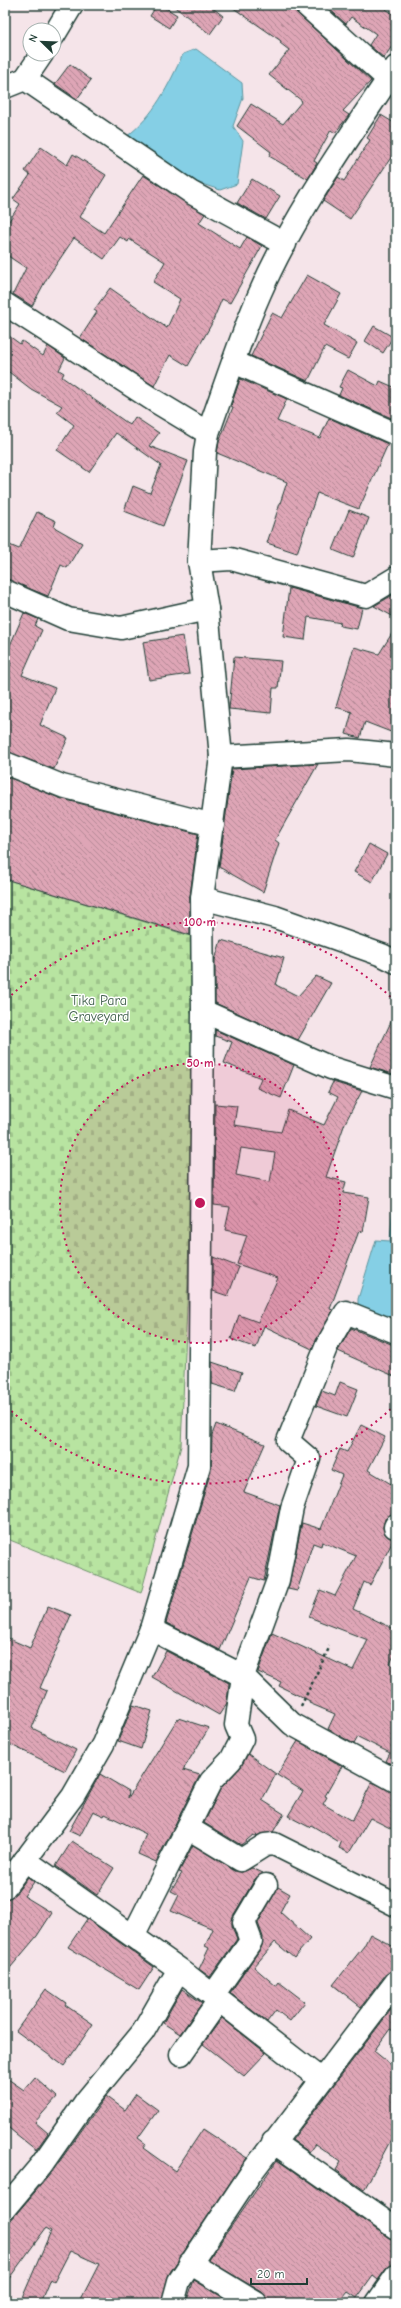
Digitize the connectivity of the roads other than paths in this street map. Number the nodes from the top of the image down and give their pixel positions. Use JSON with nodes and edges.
{"nodes":[{"id":1,"x":72,"y":5,"type":"edge"},
{"id":2,"x":306,"y":5,"type":"edge"},
{"id":3,"x":62,"y":22,"type":"edge"},
{"id":4,"x":37,"y":62,"type":"edge"},
{"id":5,"x":392,"y":73,"type":"edge"},
{"id":6,"x":25,"y":79,"type":"junction"},
{"id":7,"x":5,"y":87,"type":"edge"},
{"id":8,"x":285,"y":244,"type":"junction"},
{"id":9,"x":5,"y":304,"type":"edge"},
{"id":10,"x":234,"y":362,"type":"junction"},
{"id":11,"x":208,"y":433,"type":"junction"},
{"id":12,"x":396,"y":434,"type":"edge"},
{"id":13,"x":199,"y":561,"type":"junction"},
{"id":14,"x":396,"y":578,"type":"edge"},
{"id":15,"x":5,"y":591,"type":"edge"},
{"id":16,"x":207,"y":608,"type":"junction"},
{"id":17,"x":396,"y":755,"type":"edge"},
{"id":18,"x":221,"y":757,"type":"junction"},
{"id":19,"x":5,"y":763,"type":"edge"},
{"id":20,"x":213,"y":825,"type":"junction"},
{"id":21,"x":202,"y":898,"type":"junction"},
{"id":22,"x":396,"y":962,"type":"edge"},
{"id":23,"x":203,"y":1011,"type":"junction"},
{"id":24,"x":396,"y":1088,"type":"edge"},
{"id":25,"x":396,"y":1332,"type":"edge"},
{"id":26,"x":151,"y":1629,"type":"junction"},
{"id":27,"x":243,"y":1676,"type":"junction"},
{"id":28,"x":396,"y":1781,"type":"edge"},
{"id":29,"x":188,"y":1828,"type":"junction"},
{"id":30,"x":25,"y":1860,"type":"junction"},
{"id":31,"x":266,"y":1884,"type":"dead end"},
{"id":32,"x":5,"y":1887,"type":"edge"},
{"id":33,"x":396,"y":1905,"type":"edge"},
{"id":34,"x":133,"y":1936,"type":"junction"},
{"id":35,"x":179,"y":1969,"type":"junction"},
{"id":36,"x":396,"y":1982,"type":"edge"},
{"id":37,"x":216,"y":1997,"type":"junction"},
{"id":38,"x":181,"y":2054,"type":"dead end"},
{"id":39,"x":320,"y":2079,"type":"junction"},
{"id":40,"x":273,"y":2142,"type":"junction"},
{"id":41,"x":5,"y":2208,"type":"edge"},
{"id":42,"x":396,"y":2228,"type":"edge"},
{"id":43,"x":190,"y":2264,"type":"junction"},
{"id":44,"x":396,"y":2276,"type":"edge"},
{"id":45,"x":173,"y":2303,"type":"edge"},
{"id":46,"x":256,"y":2303,"type":"edge"},
{"id":47,"x":377,"y":2303,"type":"edge"}],
"edges":[{"from":1,"to":3,"type":"street"},
{"from":2,"to":5,"type":"street"},
{"from":4,"to":6,"type":"street"},
{"from":5,"to":8,"type":"street"},
{"from":6,"to":7,"type":"street"},
{"from":6,"to":8,"type":"street"},
{"from":8,"to":10,"type":"street"},
{"from":9,"to":11,"type":"street"},
{"from":10,"to":11,"type":"street"},
{"from":10,"to":12,"type":"street"},
{"from":11,"to":13,"type":"street"},
{"from":13,"to":14,"type":"street"},
{"from":13,"to":16,"type":"street"},
{"from":15,"to":16,"type":"street"},
{"from":16,"to":18,"type":"street"},
{"from":17,"to":18,"type":"street"},
{"from":18,"to":20,"type":"street"},
{"from":19,"to":20,"type":"street"},
{"from":20,"to":21,"type":"street"},
{"from":21,"to":22,"type":"street"},
{"from":21,"to":23,"type":"street"},
{"from":23,"to":24,"type":"street"},
{"from":23,"to":26,"type":"street"},
{"from":25,"to":27,"type":"street"},
{"from":26,"to":27,"type":"street"},
{"from":26,"to":30,"type":"street"},
{"from":27,"to":28,"type":"street"},
{"from":27,"to":29,"type":"street"},
{"from":29,"to":33,"type":"street"},
{"from":29,"to":34,"type":"street"},
{"from":30,"to":32,"type":"street"},
{"from":30,"to":34,"type":"street"},
{"from":31,"to":37,"type":"street"},
{"from":34,"to":35,"type":"street"},
{"from":35,"to":37,"type":"street"},
{"from":35,"to":41,"type":"street"},
{"from":36,"to":39,"type":"street"},
{"from":37,"to":38,"type":"street"},
{"from":37,"to":39,"type":"street"},
{"from":39,"to":40,"type":"street"},
{"from":40,"to":42,"type":"street"},
{"from":40,"to":43,"type":"street"},
{"from":43,"to":45,"type":"street"},
{"from":43,"to":46,"type":"street"},
{"from":44,"to":47,"type":"street"}]}
